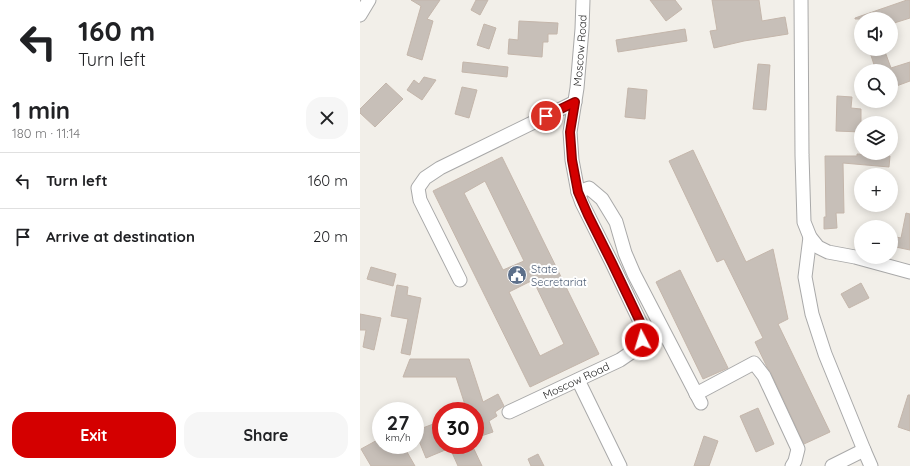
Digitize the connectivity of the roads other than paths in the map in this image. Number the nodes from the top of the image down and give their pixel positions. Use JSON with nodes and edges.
{"nodes":[{"id":1,"x":369,"y":0,"type":"edge"},
{"id":2,"x":583,"y":0,"type":"edge"},
{"id":3,"x":801,"y":0,"type":"edge"},
{"id":4,"x":360,"y":16,"type":"edge"},
{"id":5,"x":575,"y":102,"type":"junction"},
{"id":6,"x":578,"y":192,"type":"junction"},
{"id":7,"x":810,"y":237,"type":"junction"},
{"id":8,"x":910,"y":272,"type":"edge"},
{"id":9,"x":460,"y":280,"type":"dead end"},
{"id":10,"x":578,"y":380,"type":"junction"},
{"id":11,"x":509,"y":412,"type":"dead end"},
{"id":12,"x":864,"y":450,"type":"junction"},
{"id":13,"x":620,"y":466,"type":"edge"},
{"id":14,"x":792,"y":466,"type":"edge"},
{"id":15,"x":832,"y":466,"type":"edge"},
{"id":16,"x":871,"y":466,"type":"edge"}],
"edges":[{"from":1,"to":4,"type":"street"},
{"from":2,"to":5,"type":"street","name":"Moscow Road"},
{"from":3,"to":7,"type":"street"},
{"from":5,"to":6,"type":"street","name":"Moscow Road"},
{"from":5,"to":9,"type":"street"},
{"from":6,"to":10,"type":"street","name":"Moscow Road"},
{"from":6,"to":14,"type":"street"},
{"from":7,"to":8,"type":"street"},
{"from":7,"to":12,"type":"street"},
{"from":10,"to":11,"type":"street","name":"Moscow Road"},
{"from":10,"to":13,"type":"street"},
{"from":12,"to":15,"type":"street"},
{"from":12,"to":16,"type":"street"}]}
